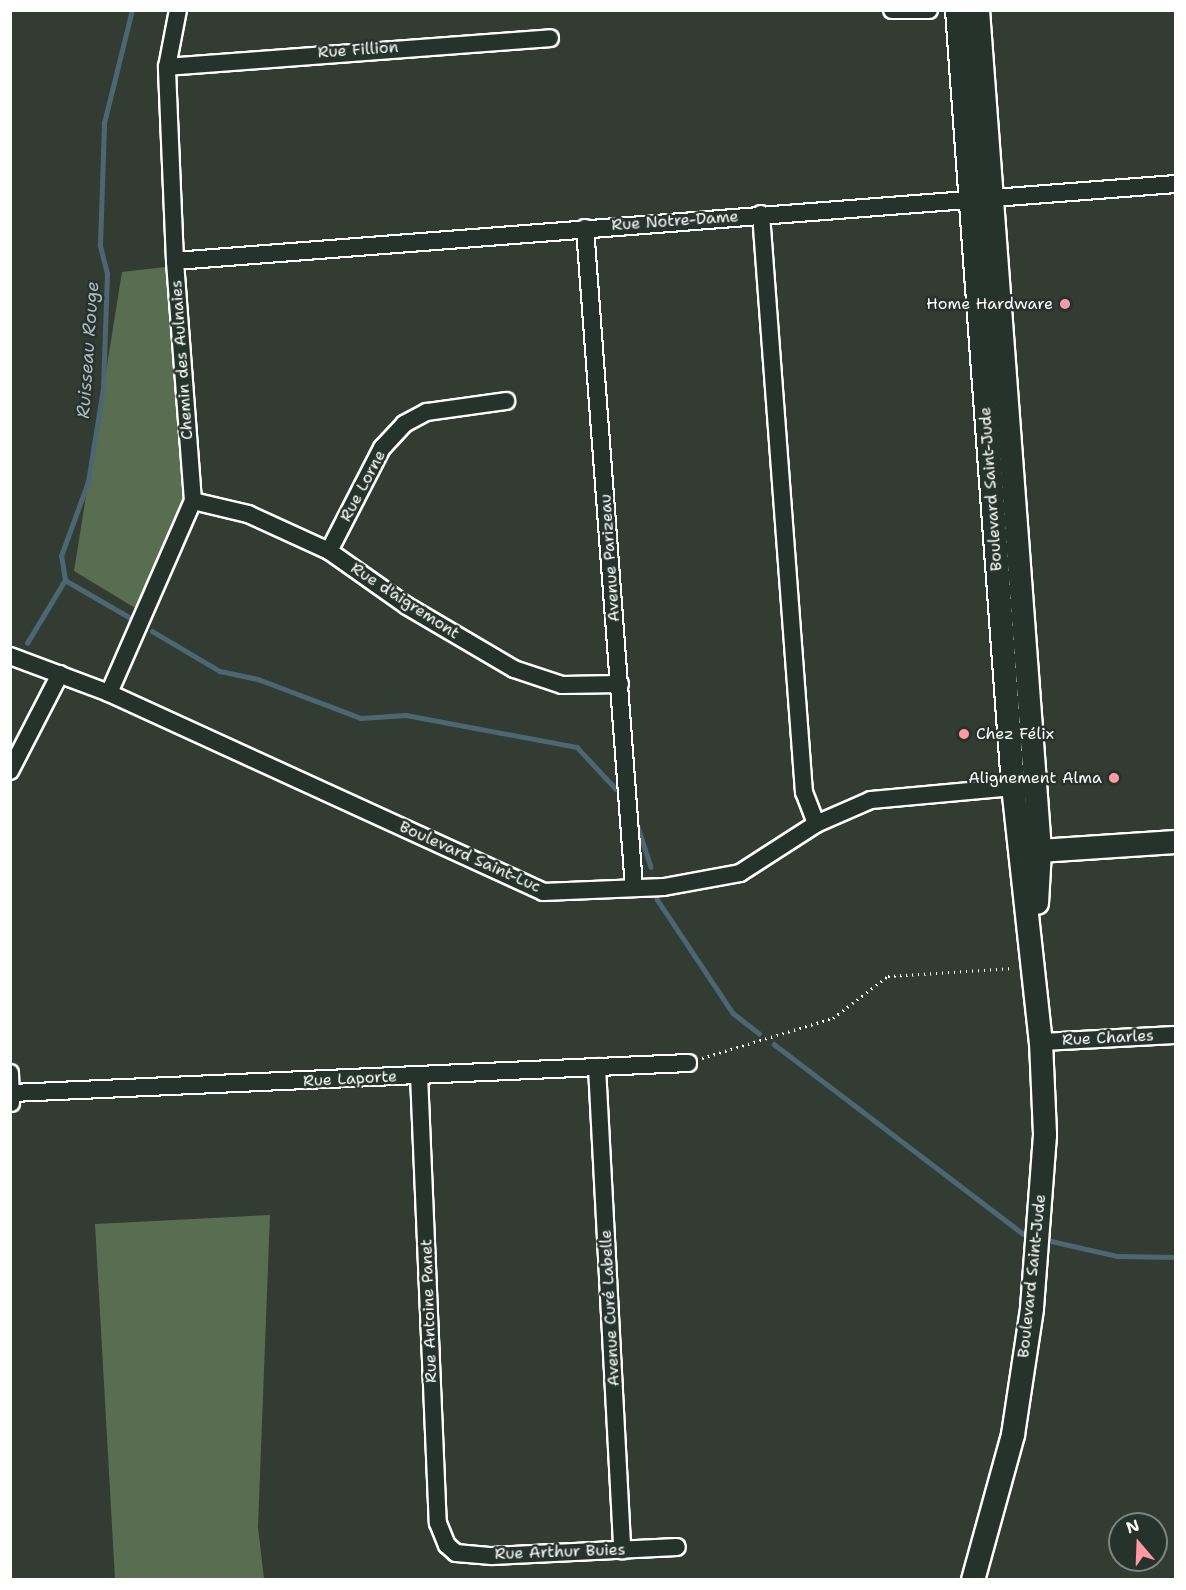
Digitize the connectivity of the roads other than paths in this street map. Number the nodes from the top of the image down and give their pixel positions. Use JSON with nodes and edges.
{"nodes":[{"id":1,"x":178,"y":10,"type":"edge"},
{"id":2,"x":892,"y":10,"type":"edge"},
{"id":3,"x":929,"y":10,"type":"edge"},
{"id":4,"x":957,"y":10,"type":"edge"},
{"id":5,"x":978,"y":10,"type":"edge"},
{"id":6,"x":550,"y":38,"type":"dead end"},
{"id":7,"x":167,"y":67,"type":"junction"},
{"id":8,"x":1176,"y":184,"type":"edge"},
{"id":9,"x":981,"y":199,"type":"junction"},
{"id":10,"x":761,"y":214,"type":"junction"},
{"id":11,"x":585,"y":228,"type":"junction"},
{"id":12,"x":175,"y":261,"type":"junction"},
{"id":13,"x":506,"y":401,"type":"dead end"},
{"id":14,"x":193,"y":501,"type":"junction"},
{"id":15,"x":329,"y":551,"type":"junction"},
{"id":16,"x":10,"y":656,"type":"edge"},
{"id":17,"x":60,"y":675,"type":"junction"},
{"id":18,"x":620,"y":684,"type":"junction"},
{"id":19,"x":110,"y":693,"type":"junction"},
{"id":20,"x":10,"y":771,"type":"edge"},
{"id":21,"x":1024,"y":786,"type":"junction"},
{"id":22,"x":816,"y":824,"type":"junction"},
{"id":23,"x":1176,"y":842,"type":"edge"},
{"id":24,"x":1030,"y":852,"type":"junction"},
{"id":25,"x":634,"y":888,"type":"junction"},
{"id":26,"x":1176,"y":1035,"type":"edge"},
{"id":27,"x":1041,"y":1042,"type":"junction"},
{"id":28,"x":688,"y":1063,"type":"road end"},
{"id":29,"x":597,"y":1067,"type":"junction"},
{"id":30,"x":10,"y":1073,"type":"edge"},
{"id":31,"x":419,"y":1075,"type":"junction"},
{"id":32,"x":11,"y":1098,"type":"edge"},
{"id":33,"x":447,"y":1545,"type":"joint"},
{"id":34,"x":677,"y":1547,"type":"dead end"},
{"id":35,"x":622,"y":1550,"type":"junction"},
{"id":36,"x":973,"y":1580,"type":"edge"}],
"edges":[{"from":1,"to":7,"type":"street","name":"Chemin des Aulnaies"},
{"from":2,"to":3,"type":"street"},
{"from":4,"to":9,"type":"street","name":"Boulevard Saint-Jude"},
{"from":5,"to":9,"type":"street","name":"Boulevard Saint-Jude"},
{"from":6,"to":7,"type":"street","name":"Rue Fillion"},
{"from":7,"to":12,"type":"street","name":"Chemin des Aulnaies"},
{"from":8,"to":9,"type":"street","name":"Rue Notre-Dame"},
{"from":9,"to":10,"type":"street","name":"Rue Notre-Dame"},
{"from":9,"to":21,"type":"street","name":"Boulevard Saint-Jude"},
{"from":10,"to":11,"type":"street","name":"Rue Notre-Dame"},
{"from":10,"to":22,"type":"street"},
{"from":11,"to":12,"type":"street","name":"Rue Notre-Dame"},
{"from":11,"to":18,"type":"street","name":"Avenue Parizeau"},
{"from":12,"to":14,"type":"street","name":"Chemin des Aulnaies"},
{"from":13,"to":15,"type":"street","name":"Rue Lorne"},
{"from":14,"to":15,"type":"street","name":"Rue d'aigremont"},
{"from":14,"to":19,"type":"street","name":"Chemin des Aulnaies"},
{"from":15,"to":18,"type":"street","name":"Rue d'aigremont"},
{"from":16,"to":17,"type":"street","name":"Boulevard Saint-Luc"},
{"from":17,"to":19,"type":"street","name":"Boulevard Saint-Luc"},
{"from":17,"to":20,"type":"street"},
{"from":18,"to":25,"type":"street","name":"Avenue Parizeau"},
{"from":19,"to":25,"type":"street","name":"Boulevard Saint-Luc"},
{"from":21,"to":22,"type":"street","name":"Boulevard Saint-Luc"},
{"from":21,"to":24,"type":"street","name":"Boulevard Saint-Jude"},
{"from":22,"to":25,"type":"street","name":"Boulevard Saint-Luc"},
{"from":23,"to":24,"type":"street"},
{"from":24,"to":27,"type":"street","name":"Boulevard Saint-Jude"},
{"from":26,"to":27,"type":"street","name":"Rue Charles"},
{"from":27,"to":36,"type":"street","name":"Boulevard Saint-Jude"},
{"from":28,"to":29,"type":"street","name":"Rue Laporte"},
{"from":29,"to":31,"type":"street","name":"Rue Laporte"},
{"from":29,"to":35,"type":"street","name":"Avenue Curé Labelle"},
{"from":30,"to":32,"type":"street"},
{"from":31,"to":32,"type":"street","name":"Rue Laporte"},
{"from":31,"to":33,"type":"street","name":"Rue Antoine Panet"},
{"from":33,"to":35,"type":"street","name":"Rue Arthur Buies"},
{"from":34,"to":35,"type":"street","name":"Rue Arthur Buies"}]}
